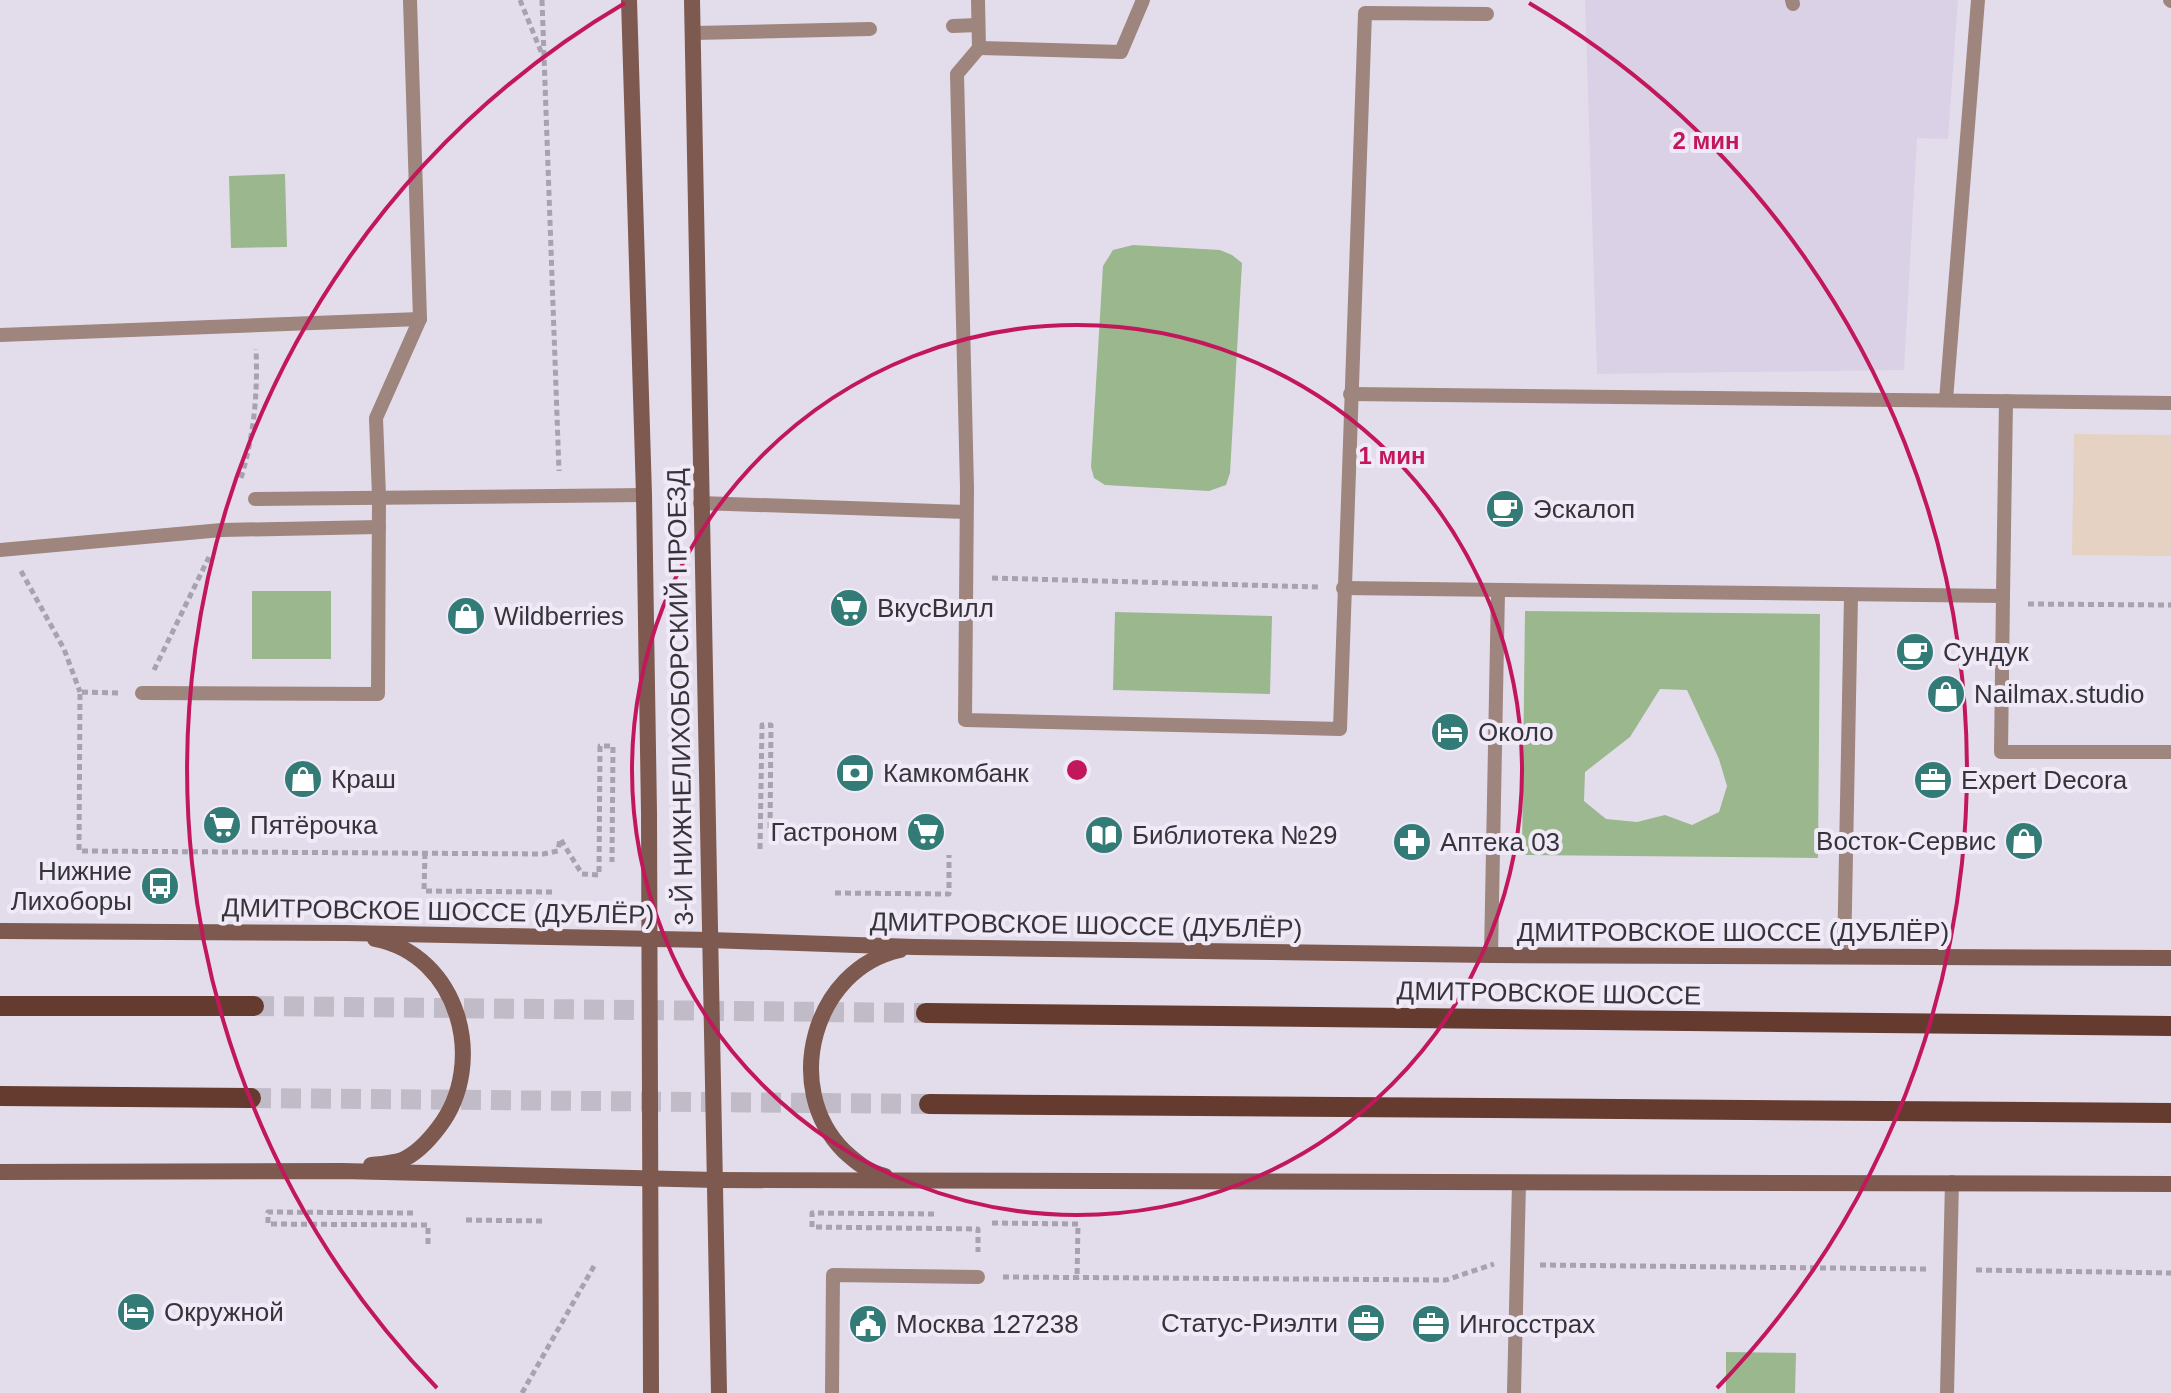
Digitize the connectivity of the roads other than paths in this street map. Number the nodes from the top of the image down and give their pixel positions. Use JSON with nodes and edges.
{"nodes":[{"id":1,"x":410,"y":0,"type":"edge"},
{"id":2,"x":629,"y":0,"type":"edge"},
{"id":3,"x":692,"y":0,"type":"edge"},
{"id":4,"x":978,"y":0,"type":"edge"},
{"id":5,"x":1143,"y":0,"type":"edge"},
{"id":6,"x":1978,"y":0,"type":"edge"},
{"id":7,"x":1487,"y":14,"type":"dead end"},
{"id":8,"x":978,"y":25,"type":"junction"},
{"id":9,"x":953,"y":26,"type":"dead end"},
{"id":10,"x":870,"y":29,"type":"dead end"},
{"id":11,"x":694,"y":33,"type":"junction"},
{"id":12,"x":979,"y":48,"type":"junction"},
{"id":13,"x":420,"y":319,"type":"junction"},
{"id":14,"x":0,"y":335,"type":"edge"},
{"id":15,"x":1350,"y":394,"type":"junction"},
{"id":16,"x":1946,"y":400,"type":"junction"},
{"id":17,"x":2006,"y":401,"type":"junction"},
{"id":18,"x":2171,"y":403,"type":"edge"},
{"id":19,"x":644,"y":495,"type":"junction"},
{"id":20,"x":379,"y":496,"type":"junction"},
{"id":21,"x":255,"y":499,"type":"dead end"},
{"id":22,"x":700,"y":503,"type":"junction"},
{"id":23,"x":966,"y":512,"type":"junction"},
{"id":24,"x":379,"y":527,"type":"junction"},
{"id":25,"x":0,"y":550,"type":"edge"},
{"id":26,"x":1343,"y":588,"type":"junction"},
{"id":27,"x":1498,"y":591,"type":"junction"},
{"id":28,"x":1851,"y":596,"type":"junction"},
{"id":29,"x":2003,"y":600,"type":"junction"},
{"id":30,"x":142,"y":693,"type":"road end"},
{"id":31,"x":2171,"y":752,"type":"edge"},
{"id":32,"x":0,"y":931,"type":"edge"},
{"id":33,"x":346,"y":933,"type":"junction"},
{"id":34,"x":650,"y":939,"type":"junction"},
{"id":35,"x":709,"y":940,"type":"junction"},
{"id":36,"x":914,"y":947,"type":"junction"},
{"id":37,"x":1491,"y":955,"type":"junction"},
{"id":38,"x":1844,"y":957,"type":"junction"},
{"id":39,"x":2171,"y":958,"type":"edge"},
{"id":40,"x":0,"y":1006,"type":"edge"},
{"id":41,"x":254,"y":1006,"type":"tunnel mouth"},
{"id":42,"x":926,"y":1013,"type":"tunnel mouth"},
{"id":43,"x":2171,"y":1026,"type":"edge"},
{"id":44,"x":0,"y":1096,"type":"edge"},
{"id":45,"x":251,"y":1098,"type":"tunnel mouth"},
{"id":46,"x":929,"y":1104,"type":"tunnel mouth"},
{"id":47,"x":2171,"y":1113,"type":"edge"},
{"id":48,"x":342,"y":1171,"type":"junction"},
{"id":49,"x":0,"y":1172,"type":"edge"},
{"id":50,"x":651,"y":1179,"type":"junction"},
{"id":51,"x":716,"y":1180,"type":"junction"},
{"id":52,"x":906,"y":1180,"type":"junction"},
{"id":53,"x":1952,"y":1182,"type":"junction"},
{"id":54,"x":1519,"y":1183,"type":"junction"},
{"id":55,"x":2171,"y":1184,"type":"edge"},
{"id":56,"x":978,"y":1277,"type":"road end"},
{"id":57,"x":651,"y":1393,"type":"edge"},
{"id":58,"x":719,"y":1393,"type":"edge"},
{"id":59,"x":832,"y":1393,"type":"edge"},
{"id":60,"x":1514,"y":1393,"type":"edge"},
{"id":61,"x":1947,"y":1393,"type":"edge"}],
"edges":[{"from":1,"to":13,"type":"lane"},
{"from":2,"to":19,"type":"main road","name":"3-Й НИЖНЕЛИХОБОРСКИЙ ПРОЕЗД"},
{"from":3,"to":11,"type":"main road","name":"3-Й НИЖНЕЛИХОБОРСКИЙ ПРОЕЗД"},
{"from":4,"to":8,"type":"lane"},
{"from":5,"to":12,"type":"lane"},
{"from":6,"to":16,"type":"lane"},
{"from":7,"to":15,"type":"lane"},
{"from":8,"to":9,"type":"lane"},
{"from":8,"to":12,"type":"lane"},
{"from":10,"to":11,"type":"lane"},
{"from":11,"to":22,"type":"main road","name":"3-Й НИЖНЕЛИХОБОРСКИЙ ПРОЕЗД"},
{"from":12,"to":23,"type":"lane"},
{"from":13,"to":14,"type":"lane"},
{"from":13,"to":20,"type":"lane"},
{"from":15,"to":16,"type":"lane"},
{"from":15,"to":26,"type":"lane"},
{"from":16,"to":17,"type":"lane"},
{"from":17,"to":18,"type":"lane"},
{"from":17,"to":29,"type":"lane"},
{"from":19,"to":20,"type":"lane"},
{"from":19,"to":34,"type":"main road","name":"3-Й НИЖНЕЛИХОБОРСКИЙ ПРОЕЗД"},
{"from":20,"to":21,"type":"lane"},
{"from":20,"to":24,"type":"lane"},
{"from":22,"to":23,"type":"lane"},
{"from":22,"to":35,"type":"main road","name":"3-Й НИЖНЕЛИХОБОРСКИЙ ПРОЕЗД"},
{"from":23,"to":26,"type":"lane"},
{"from":24,"to":25,"type":"lane"},
{"from":24,"to":30,"type":"lane"},
{"from":26,"to":27,"type":"lane"},
{"from":27,"to":28,"type":"lane"},
{"from":27,"to":37,"type":"lane"},
{"from":28,"to":29,"type":"lane"},
{"from":28,"to":38,"type":"lane"},
{"from":29,"to":31,"type":"lane"},
{"from":32,"to":33,"type":"main road","name":"ДМИТРОВСКОЕ ШОССЕ (ДУБЛЁР)"},
{"from":33,"to":34,"type":"main road","name":"ДМИТРОВСКОЕ ШОССЕ (ДУБЛЁР)"},
{"from":33,"to":48,"type":"main road"},
{"from":34,"to":35,"type":"main road","name":"ДМИТРОВСКОЕ ШОССЕ (ДУБЛЁР)"},
{"from":34,"to":50,"type":"main road","name":"3-Й НИЖНЕЛИХОБОРСКИЙ ПРОЕЗД"},
{"from":35,"to":36,"type":"main road","name":"ДМИТРОВСКОЕ ШОССЕ (ДУБЛЁР)"},
{"from":35,"to":51,"type":"main road","name":"3-Й НИЖНЕЛИХОБОРСКИЙ ПРОЕЗД"},
{"from":36,"to":37,"type":"main road","name":"ДМИТРОВСКОЕ ШОССЕ (ДУБЛЁР)"},
{"from":36,"to":52,"type":"main road"},
{"from":37,"to":38,"type":"main road","name":"ДМИТРОВСКОЕ ШОССЕ (ДУБЛЁР)"},
{"from":38,"to":39,"type":"main road","name":"ДМИТРОВСКОЕ ШОССЕ (ДУБЛЁР)"},
{"from":40,"to":41,"type":"main road"},
{"from":42,"to":43,"type":"main road","name":"ДМИТРОВСКОЕ ШОССЕ"},
{"from":44,"to":45,"type":"main road"},
{"from":46,"to":47,"type":"main road"},
{"from":48,"to":49,"type":"main road"},
{"from":48,"to":50,"type":"main road"},
{"from":50,"to":51,"type":"main road"},
{"from":50,"to":57,"type":"main road","name":"3-Й НИЖНЕЛИХОБОРСКИЙ ПРОЕЗД"},
{"from":51,"to":52,"type":"main road"},
{"from":51,"to":58,"type":"main road","name":"3-Й НИЖНЕЛИХОБОРСКИЙ ПРОЕЗД"},
{"from":52,"to":54,"type":"main road"},
{"from":53,"to":54,"type":"main road"},
{"from":53,"to":55,"type":"main road"},
{"from":53,"to":61,"type":"lane"},
{"from":54,"to":60,"type":"lane"},
{"from":56,"to":59,"type":"lane"}]}
